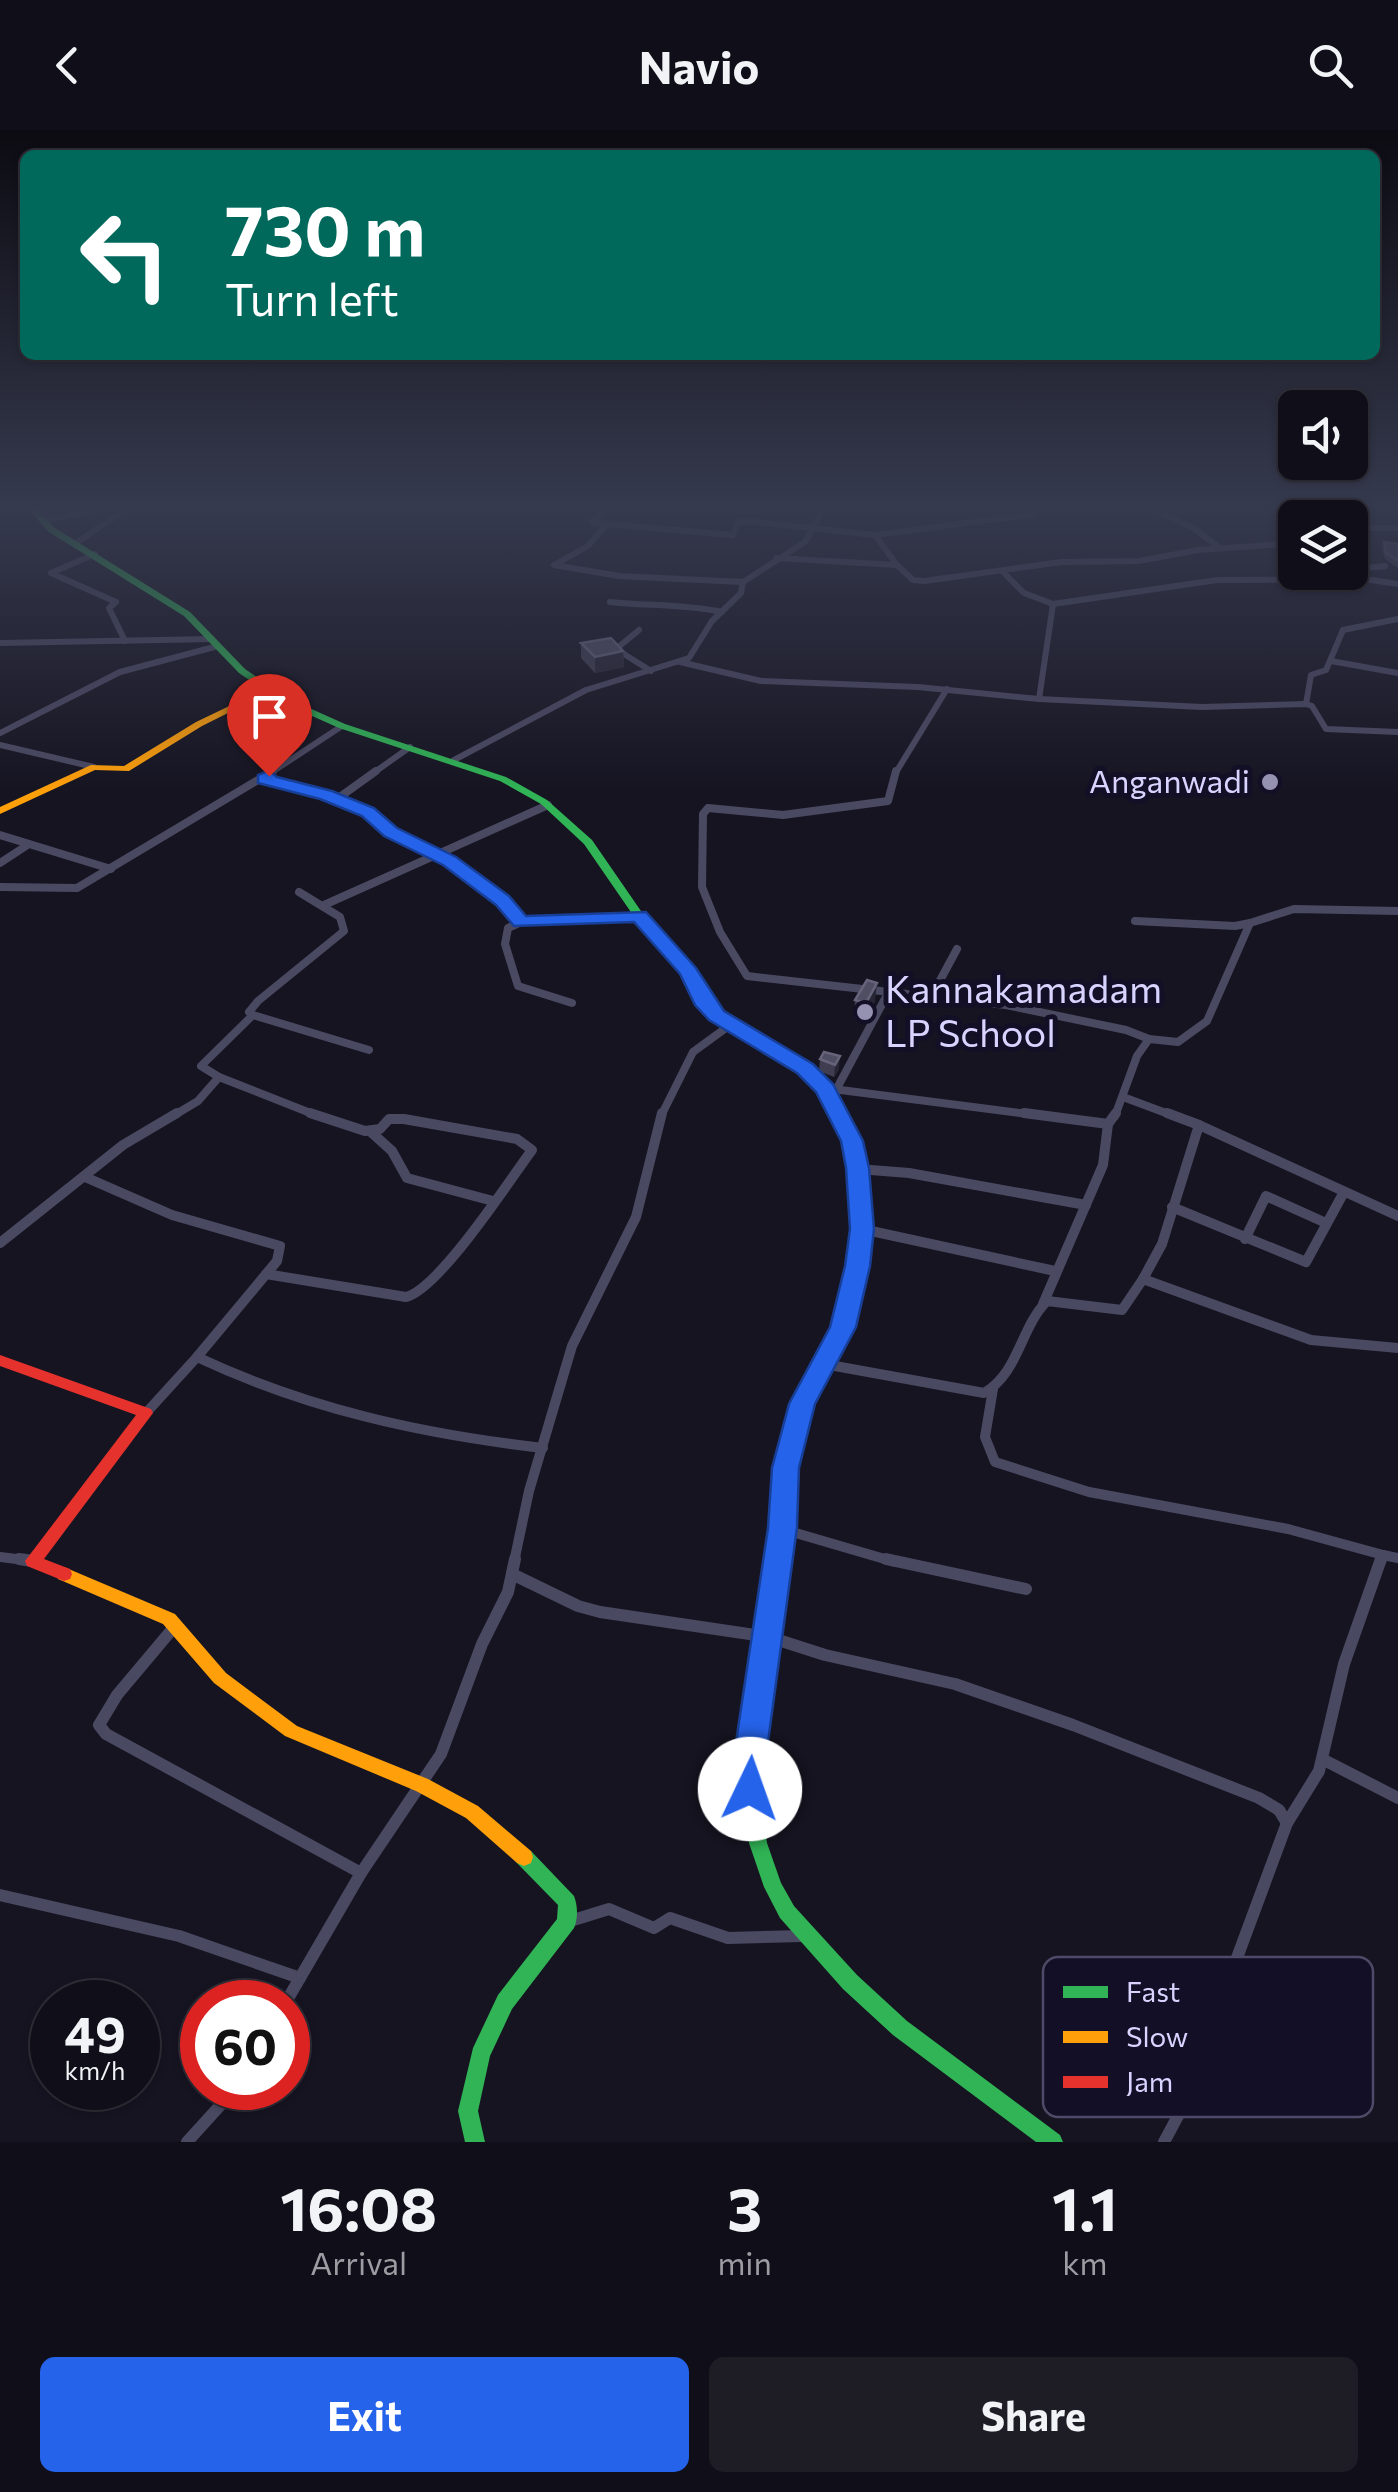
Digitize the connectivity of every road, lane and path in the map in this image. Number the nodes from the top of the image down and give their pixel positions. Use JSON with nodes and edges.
{"nodes":[{"id":1,"x":114,"y":604,"type":"edge"},
{"id":2,"x":172,"y":604,"type":"edge"},
{"id":3,"x":627,"y":604,"type":"edge"},
{"id":4,"x":730,"y":604,"type":"edge"},
{"id":5,"x":1053,"y":604,"type":"edge"},
{"id":6,"x":722,"y":612,"type":"junction"},
{"id":7,"x":1398,"y":619,"type":"edge"},
{"id":8,"x":639,"y":630,"type":"dead end"},
{"id":9,"x":126,"y":641,"type":"junction"},
{"id":10,"x":215,"y":642,"type":"junction"},
{"id":11,"x":0,"y":643,"type":"edge"},
{"id":12,"x":1332,"y":661,"type":"junction"},
{"id":13,"x":680,"y":662,"type":"junction"},
{"id":14,"x":651,"y":671,"type":"junction"},
{"id":15,"x":1398,"y":673,"type":"edge"},
{"id":16,"x":946,"y":689,"type":"junction"},
{"id":17,"x":270,"y":690,"type":"junction"},
{"id":18,"x":1039,"y":699,"type":"junction"},
{"id":19,"x":1306,"y":704,"type":"junction"},
{"id":20,"x":342,"y":726,"type":"junction"},
{"id":21,"x":1398,"y":732,"type":"edge"},
{"id":22,"x":0,"y":733,"type":"edge"},
{"id":23,"x":0,"y":744,"type":"edge"},
{"id":24,"x":410,"y":746,"type":"junction"},
{"id":25,"x":454,"y":760,"type":"junction"},
{"id":26,"x":94,"y":767,"type":"junction"},
{"id":27,"x":264,"y":779,"type":"junction"},
{"id":28,"x":337,"y":798,"type":"junction"},
{"id":29,"x":548,"y":805,"type":"junction"},
{"id":30,"x":0,"y":810,"type":"edge"},
{"id":31,"x":0,"y":835,"type":"edge"},
{"id":32,"x":26,"y":846,"type":"junction"},
{"id":33,"x":438,"y":855,"type":"junction"},
{"id":34,"x":0,"y":863,"type":"edge"},
{"id":35,"x":111,"y":869,"type":"junction"},
{"id":36,"x":0,"y":887,"type":"edge"},
{"id":37,"x":298,"y":892,"type":"dead end"},
{"id":38,"x":324,"y":905,"type":"junction"},
{"id":39,"x":1398,"y":911,"type":"edge"},
{"id":40,"x":639,"y":916,"type":"junction"},
{"id":41,"x":1136,"y":920,"type":"dead end"},
{"id":42,"x":521,"y":922,"type":"junction"},
{"id":43,"x":1250,"y":924,"type":"junction"},
{"id":44,"x":958,"y":949,"type":"dead end"},
{"id":45,"x":887,"y":994,"type":"junction"},
{"id":46,"x":930,"y":998,"type":"junction"},
{"id":47,"x":572,"y":1003,"type":"dead end"},
{"id":48,"x":252,"y":1016,"type":"junction"},
{"id":49,"x":730,"y":1025,"type":"junction"},
{"id":50,"x":1148,"y":1039,"type":"junction"},
{"id":51,"x":369,"y":1050,"type":"dead end"},
{"id":52,"x":219,"y":1077,"type":"junction"},
{"id":53,"x":831,"y":1089,"type":"junction"},
{"id":54,"x":1122,"y":1097,"type":"junction"},
{"id":55,"x":1108,"y":1124,"type":"junction"},
{"id":56,"x":1199,"y":1125,"type":"junction"},
{"id":57,"x":372,"y":1132,"type":"junction"},
{"id":58,"x":858,"y":1168,"type":"junction"},
{"id":59,"x":86,"y":1177,"type":"junction"},
{"id":60,"x":1344,"y":1192,"type":"junction"},
{"id":61,"x":493,"y":1201,"type":"junction"},
{"id":62,"x":1086,"y":1205,"type":"junction"},
{"id":63,"x":1172,"y":1207,"type":"junction"},
{"id":64,"x":1398,"y":1216,"type":"edge"},
{"id":65,"x":1326,"y":1222,"type":"junction"},
{"id":66,"x":862,"y":1229,"type":"junction"},
{"id":67,"x":1245,"y":1239,"type":"junction"},
{"id":68,"x":0,"y":1243,"type":"edge"},
{"id":69,"x":1055,"y":1270,"type":"junction"},
{"id":70,"x":266,"y":1274,"type":"junction"},
{"id":71,"x":1143,"y":1278,"type":"junction"},
{"id":72,"x":1043,"y":1304,"type":"junction"},
{"id":73,"x":1398,"y":1348,"type":"edge"},
{"id":74,"x":197,"y":1357,"type":"junction"},
{"id":75,"x":0,"y":1360,"type":"edge"},
{"id":76,"x":824,"y":1364,"type":"junction"},
{"id":77,"x":993,"y":1389,"type":"junction"},
{"id":78,"x":146,"y":1413,"type":"junction"},
{"id":79,"x":543,"y":1448,"type":"junction"},
{"id":80,"x":782,"y":1528,"type":"junction"},
{"id":81,"x":1383,"y":1555,"type":"junction"},
{"id":82,"x":0,"y":1557,"type":"edge"},
{"id":83,"x":1398,"y":1558,"type":"edge"},
{"id":84,"x":32,"y":1561,"type":"junction"},
{"id":85,"x":512,"y":1574,"type":"junction"},
{"id":86,"x":1026,"y":1589,"type":"dead end"},
{"id":87,"x":176,"y":1626,"type":"junction"},
{"id":88,"x":768,"y":1637,"type":"junction"},
{"id":89,"x":1326,"y":1761,"type":"junction"},
{"id":90,"x":422,"y":1785,"type":"junction"},
{"id":91,"x":1398,"y":1798,"type":"edge"},
{"id":92,"x":1287,"y":1823,"type":"junction"},
{"id":93,"x":361,"y":1873,"type":"junction"},
{"id":94,"x":0,"y":1895,"type":"edge"},
{"id":95,"x":566,"y":1922,"type":"junction"},
{"id":96,"x":806,"y":1936,"type":"junction"},
{"id":97,"x":1237,"y":1957,"type":"edge"},
{"id":98,"x":300,"y":1978,"type":"joint"},
{"id":99,"x":216,"y":2110,"type":"edge"},
{"id":100,"x":1177,"y":2117,"type":"edge"},
{"id":101,"x":187,"y":2142,"type":"edge"},
{"id":102,"x":475,"y":2142,"type":"edge"},
{"id":103,"x":1053,"y":2142,"type":"edge"},
{"id":104,"x":1164,"y":2142,"type":"edge"}],
"edges":[{"from":1,"to":9,"type":"street"},
{"from":2,"to":10,"type":"main road"},
{"from":3,"to":6,"type":"street"},
{"from":4,"to":6,"type":"street"},
{"from":5,"to":18,"type":"street"},
{"from":6,"to":13,"type":"street"},
{"from":7,"to":12,"type":"street"},
{"from":8,"to":14,"type":"street"},
{"from":9,"to":10,"type":"street"},
{"from":9,"to":11,"type":"street"},
{"from":10,"to":17,"type":"main road"},
{"from":10,"to":22,"type":"street"},
{"from":12,"to":15,"type":"street"},
{"from":12,"to":19,"type":"street"},
{"from":13,"to":14,"type":"street"},
{"from":13,"to":16,"type":"street"},
{"from":14,"to":25,"type":"street"},
{"from":16,"to":18,"type":"street"},
{"from":16,"to":45,"type":"street"},
{"from":17,"to":20,"type":"main road"},
{"from":17,"to":26,"type":"main road"},
{"from":18,"to":19,"type":"street"},
{"from":19,"to":21,"type":"street"},
{"from":20,"to":24,"type":"main road"},
{"from":20,"to":27,"type":"street"},
{"from":23,"to":26,"type":"street"},
{"from":24,"to":25,"type":"main road"},
{"from":24,"to":28,"type":"street"},
{"from":25,"to":29,"type":"main road"},
{"from":26,"to":30,"type":"main road"},
{"from":27,"to":28,"type":"street"},
{"from":27,"to":35,"type":"street"},
{"from":28,"to":33,"type":"street"},
{"from":29,"to":33,"type":"street"},
{"from":29,"to":40,"type":"main road"},
{"from":31,"to":32,"type":"street"},
{"from":32,"to":34,"type":"street"},
{"from":32,"to":35,"type":"street"},
{"from":33,"to":38,"type":"street"},
{"from":33,"to":42,"type":"street"},
{"from":35,"to":36,"type":"street"},
{"from":37,"to":38,"type":"street"},
{"from":38,"to":48,"type":"street"},
{"from":39,"to":43,"type":"street"},
{"from":40,"to":42,"type":"street"},
{"from":40,"to":49,"type":"main road"},
{"from":41,"to":43,"type":"street"},
{"from":42,"to":47,"type":"street"},
{"from":43,"to":50,"type":"street"},
{"from":44,"to":46,"type":"street"},
{"from":45,"to":46,"type":"street"},
{"from":45,"to":53,"type":"street"},
{"from":46,"to":50,"type":"street"},
{"from":48,"to":51,"type":"street"},
{"from":48,"to":52,"type":"street"},
{"from":49,"to":53,"type":"main road"},
{"from":49,"to":79,"type":"street"},
{"from":50,"to":54,"type":"street"},
{"from":52,"to":57,"type":"street"},
{"from":52,"to":59,"type":"street"},
{"from":53,"to":55,"type":"street"},
{"from":53,"to":58,"type":"main road"},
{"from":54,"to":55,"type":"street"},
{"from":54,"to":56,"type":"street"},
{"from":55,"to":62,"type":"street"},
{"from":56,"to":60,"type":"street"},
{"from":56,"to":63,"type":"street"},
{"from":57,"to":61,"type":"street"},
{"from":57,"to":61,"type":"street"},
{"from":58,"to":62,"type":"street"},
{"from":58,"to":66,"type":"main road"},
{"from":59,"to":68,"type":"street"},
{"from":59,"to":70,"type":"street"},
{"from":60,"to":64,"type":"street"},
{"from":60,"to":65,"type":"street"},
{"from":61,"to":70,"type":"street"},
{"from":62,"to":69,"type":"street"},
{"from":63,"to":67,"type":"street"},
{"from":63,"to":71,"type":"street"},
{"from":65,"to":67,"type":"street"},
{"from":65,"to":67,"type":"street"},
{"from":66,"to":69,"type":"street"},
{"from":66,"to":76,"type":"main road"},
{"from":69,"to":72,"type":"street"},
{"from":70,"to":74,"type":"street"},
{"from":71,"to":72,"type":"street"},
{"from":71,"to":73,"type":"street"},
{"from":72,"to":77,"type":"street"},
{"from":74,"to":78,"type":"street"},
{"from":74,"to":79,"type":"street"},
{"from":75,"to":78,"type":"main road"},
{"from":76,"to":77,"type":"street"},
{"from":76,"to":80,"type":"main road"},
{"from":77,"to":81,"type":"street"},
{"from":78,"to":84,"type":"main road"},
{"from":79,"to":85,"type":"street"},
{"from":80,"to":86,"type":"street"},
{"from":80,"to":88,"type":"main road"},
{"from":81,"to":83,"type":"street"},
{"from":81,"to":89,"type":"street"},
{"from":82,"to":84,"type":"street"},
{"from":84,"to":87,"type":"main road"},
{"from":85,"to":88,"type":"street"},
{"from":85,"to":90,"type":"street"},
{"from":87,"to":90,"type":"main road"},
{"from":87,"to":93,"type":"street"},
{"from":88,"to":92,"type":"street"},
{"from":88,"to":96,"type":"main road"},
{"from":89,"to":91,"type":"street"},
{"from":89,"to":92,"type":"street"},
{"from":90,"to":93,"type":"street"},
{"from":90,"to":95,"type":"main road"},
{"from":92,"to":97,"type":"street"},
{"from":93,"to":98,"type":"street"},
{"from":94,"to":98,"type":"street"},
{"from":95,"to":96,"type":"street"},
{"from":95,"to":102,"type":"main road"},
{"from":96,"to":103,"type":"main road"},
{"from":99,"to":101,"type":"street"},
{"from":100,"to":104,"type":"street"}]}
